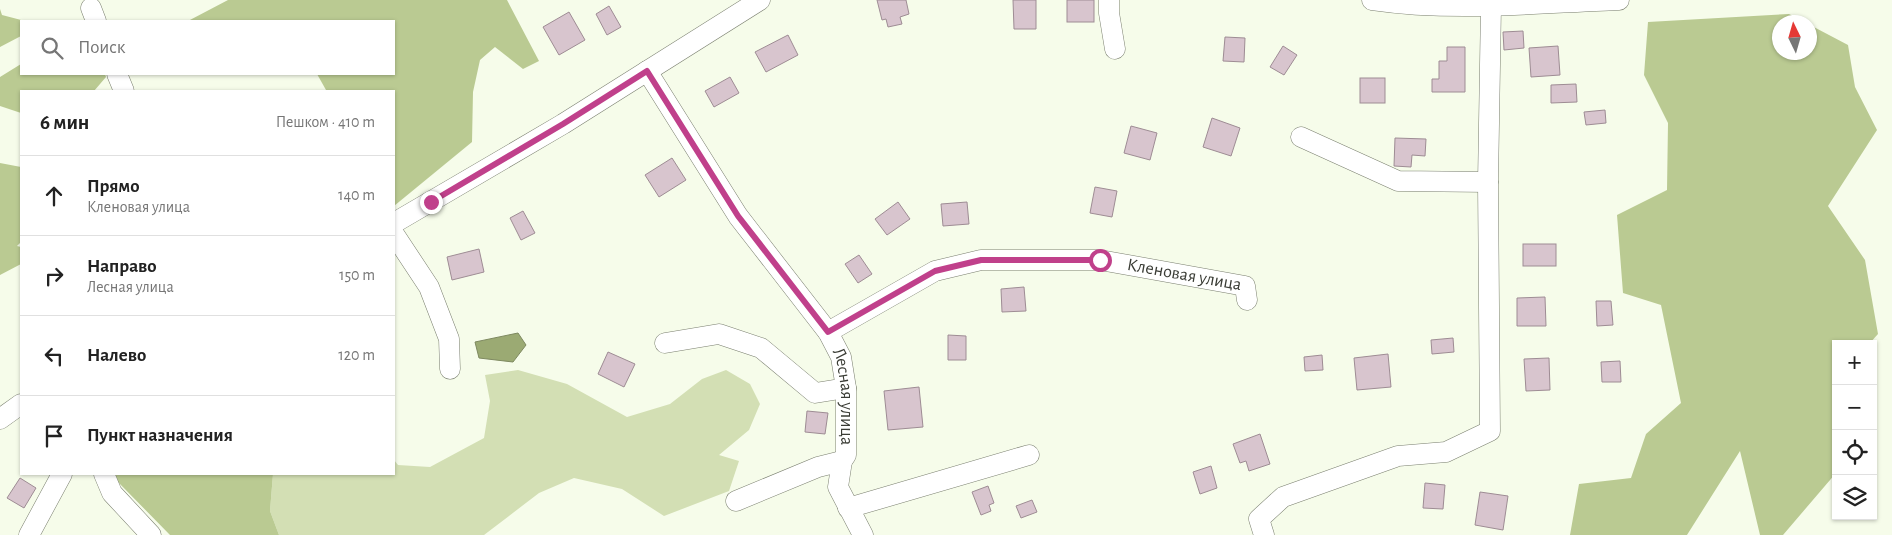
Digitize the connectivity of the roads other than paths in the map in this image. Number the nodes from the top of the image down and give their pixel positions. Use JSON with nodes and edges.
{"nodes":[{"id":1,"x":760,"y":0,"type":"edge"},
{"id":2,"x":1109,"y":0,"type":"edge"},
{"id":3,"x":1372,"y":0,"type":"edge"},
{"id":4,"x":1619,"y":0,"type":"edge"},
{"id":5,"x":1491,"y":6,"type":"junction"},
{"id":6,"x":1115,"y":49,"type":"dead end"},
{"id":7,"x":647,"y":71,"type":"junction"},
{"id":8,"x":117,"y":75,"type":"edge"},
{"id":9,"x":124,"y":90,"type":"edge"},
{"id":10,"x":1301,"y":137,"type":"dead end"},
{"id":11,"x":1488,"y":182,"type":"junction"},
{"id":12,"x":395,"y":222,"type":"edge"},
{"id":13,"x":395,"y":236,"type":"edge"},
{"id":14,"x":1247,"y":300,"type":"dead end"},
{"id":15,"x":828,"y":332,"type":"junction"},
{"id":16,"x":664,"y":343,"type":"dead end"},
{"id":17,"x":450,"y":369,"type":"dead end"},
{"id":18,"x":846,"y":388,"type":"junction"},
{"id":19,"x":20,"y":405,"type":"edge"},
{"id":20,"x":0,"y":419,"type":"edge"},
{"id":21,"x":1030,"y":456,"type":"dead end"},
{"id":22,"x":842,"y":461,"type":"junction"},
{"id":23,"x":61,"y":475,"type":"edge"},
{"id":24,"x":104,"y":475,"type":"edge"},
{"id":25,"x":736,"y":501,"type":"dead end"},
{"id":26,"x":848,"y":508,"type":"junction"},
{"id":27,"x":29,"y":535,"type":"edge"},
{"id":28,"x":151,"y":535,"type":"edge"},
{"id":29,"x":863,"y":535,"type":"edge"},
{"id":30,"x":1264,"y":535,"type":"edge"}],
"edges":[{"from":1,"to":7,"type":"street"},
{"from":2,"to":6,"type":"street"},
{"from":3,"to":5,"type":"street"},
{"from":4,"to":5,"type":"street"},
{"from":5,"to":11,"type":"street"},
{"from":7,"to":12,"type":"street"},
{"from":7,"to":15,"type":"street","name":"Лесная улица"},
{"from":8,"to":9,"type":"street"},
{"from":10,"to":11,"type":"street"},
{"from":11,"to":30,"type":"street"},
{"from":13,"to":17,"type":"street"},
{"from":14,"to":15,"type":"street","name":"Кленовая улица"},
{"from":15,"to":18,"type":"street","name":"Лесная улица"},
{"from":16,"to":18,"type":"street"},
{"from":18,"to":22,"type":"street","name":"Лесная улица"},
{"from":19,"to":20,"type":"street"},
{"from":21,"to":26,"type":"street"},
{"from":22,"to":25,"type":"street"},
{"from":22,"to":26,"type":"street","name":"Лесная улица"},
{"from":23,"to":27,"type":"street"},
{"from":24,"to":28,"type":"street"},
{"from":26,"to":29,"type":"street","name":"Лесная улица"}]}
